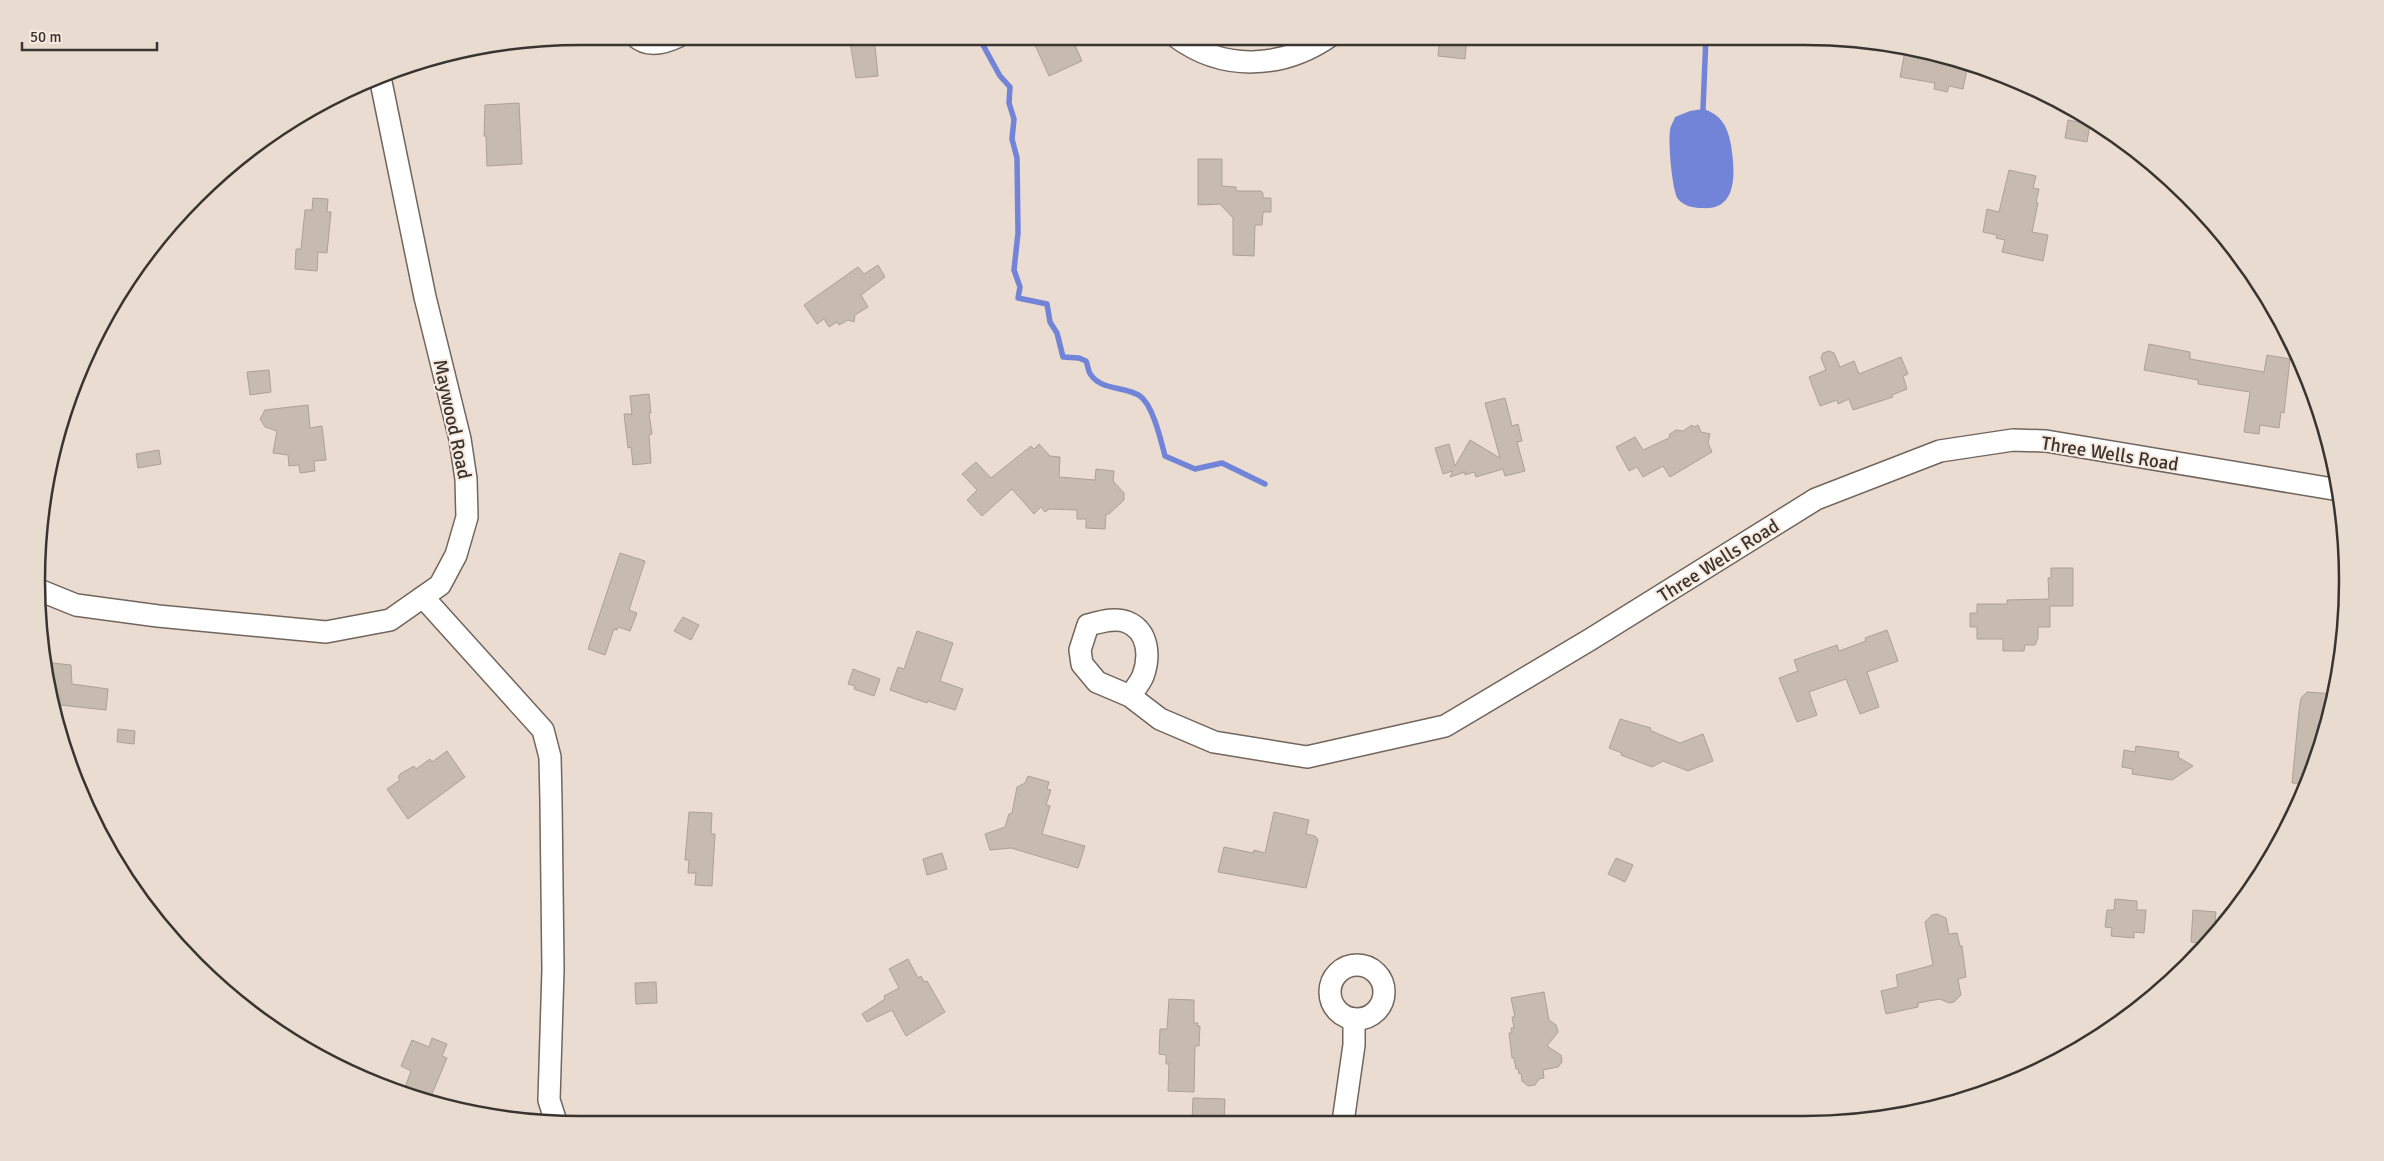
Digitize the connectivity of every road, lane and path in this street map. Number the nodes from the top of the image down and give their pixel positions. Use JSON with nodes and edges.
{"nodes":[{"id":1,"x":1190,"y":45,"type":"edge"},
{"id":2,"x":1316,"y":45,"type":"edge"},
{"id":3,"x":381,"y":84,"type":"edge"},
{"id":4,"x":2331,"y":489,"type":"edge"},
{"id":5,"x":45,"y":593,"type":"edge"},
{"id":6,"x":423,"y":597,"type":"junction"},
{"id":7,"x":1130,"y":696,"type":"dead end"},
{"id":8,"x":1354,"y":1020,"type":"dead end"},
{"id":9,"x":554,"y":1115,"type":"edge"},
{"id":10,"x":1344,"y":1116,"type":"edge"}],
"edges":[{"from":1,"to":2,"type":"street"},
{"from":3,"to":6,"type":"street","name":"Maywood Road"},
{"from":4,"to":7,"type":"street","name":"Three Wells Road"},
{"from":5,"to":6,"type":"street","name":"Maywood Road"},
{"from":6,"to":9,"type":"street"},
{"from":8,"to":10,"type":"street"}]}
